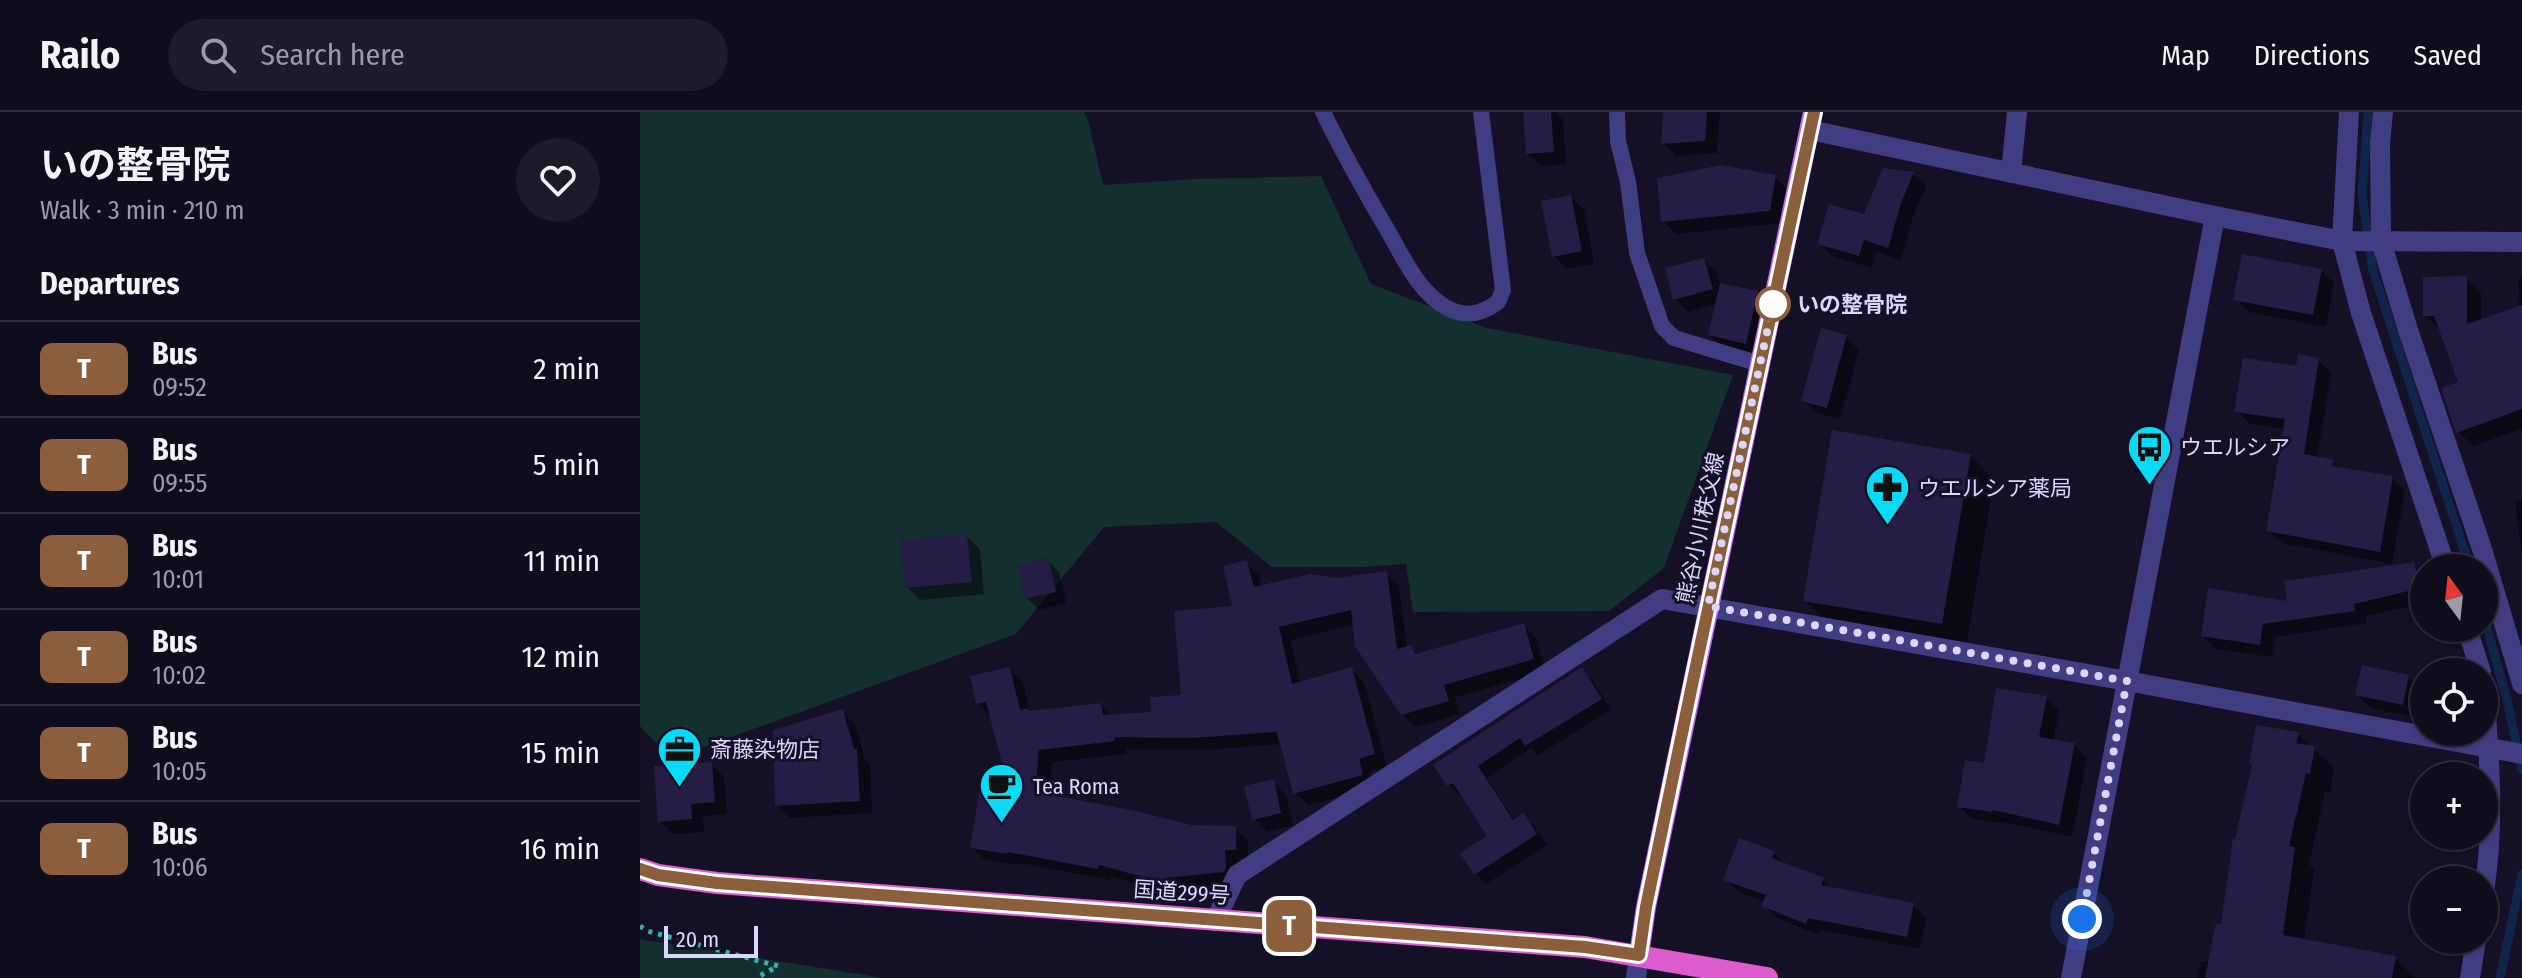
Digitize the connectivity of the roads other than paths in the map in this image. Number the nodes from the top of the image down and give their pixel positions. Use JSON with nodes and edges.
{"nodes":[{"id":1,"x":1323,"y":112,"type":"edge"},
{"id":2,"x":1481,"y":112,"type":"edge"},
{"id":3,"x":1617,"y":112,"type":"edge"},
{"id":4,"x":2017,"y":112,"type":"edge"},
{"id":5,"x":2349,"y":112,"type":"edge"},
{"id":6,"x":2383,"y":112,"type":"edge"},
{"id":7,"x":1812,"y":121,"type":"edge"},
{"id":8,"x":2011,"y":173,"type":"junction"},
{"id":9,"x":2215,"y":216,"type":"junction"},
{"id":10,"x":2342,"y":241,"type":"junction"},
{"id":11,"x":2381,"y":241,"type":"junction"},
{"id":12,"x":2522,"y":242,"type":"edge"},
{"id":13,"x":1760,"y":364,"type":"junction"},
{"id":14,"x":2441,"y":554,"type":"edge"},
{"id":15,"x":1708,"y":606,"type":"junction"},
{"id":16,"x":2127,"y":681,"type":"junction"},
{"id":17,"x":2522,"y":684,"type":"edge"},
{"id":18,"x":2492,"y":746,"type":"edge"},
{"id":19,"x":2492,"y":749,"type":"junction"},
{"id":20,"x":2522,"y":754,"type":"edge"},
{"id":21,"x":2488,"y":866,"type":"edge"},
{"id":22,"x":640,"y":869,"type":"edge"},
{"id":23,"x":1215,"y":921,"type":"junction"},
{"id":24,"x":2474,"y":954,"type":"edge"},
{"id":25,"x":1639,"y":955,"type":"junction"},
{"id":26,"x":1636,"y":978,"type":"edge"},
{"id":27,"x":1767,"y":978,"type":"edge"},
{"id":28,"x":2071,"y":978,"type":"edge"},
{"id":29,"x":2470,"y":978,"type":"edge"}],
"edges":[{"from":1,"to":2,"type":"lane"},
{"from":3,"to":13,"type":"lane"},
{"from":4,"to":8,"type":"street"},
{"from":5,"to":10,"type":"street"},
{"from":6,"to":11,"type":"street"},
{"from":7,"to":8,"type":"street"},
{"from":7,"to":13,"type":"main road","name":"熊谷小川秩父線"},
{"from":8,"to":9,"type":"street"},
{"from":9,"to":10,"type":"street"},
{"from":9,"to":16,"type":"street"},
{"from":10,"to":11,"type":"street"},
{"from":10,"to":14,"type":"street"},
{"from":11,"to":12,"type":"street"},
{"from":11,"to":17,"type":"street"},
{"from":13,"to":15,"type":"main road","name":"熊谷小川秩父線"},
{"from":15,"to":16,"type":"street"},
{"from":15,"to":23,"type":"street"},
{"from":15,"to":25,"type":"main road","name":"熊谷小川秩父線"},
{"from":16,"to":19,"type":"street"},
{"from":16,"to":28,"type":"street"},
{"from":18,"to":19,"type":"street"},
{"from":19,"to":20,"type":"street"},
{"from":19,"to":21,"type":"street"},
{"from":22,"to":23,"type":"highway","name":"国道299号"},
{"from":23,"to":25,"type":"highway","name":"国道299号"},
{"from":24,"to":29,"type":"street"},
{"from":25,"to":26,"type":"street"},
{"from":25,"to":27,"type":"highway","name":"国道299号"}]}
